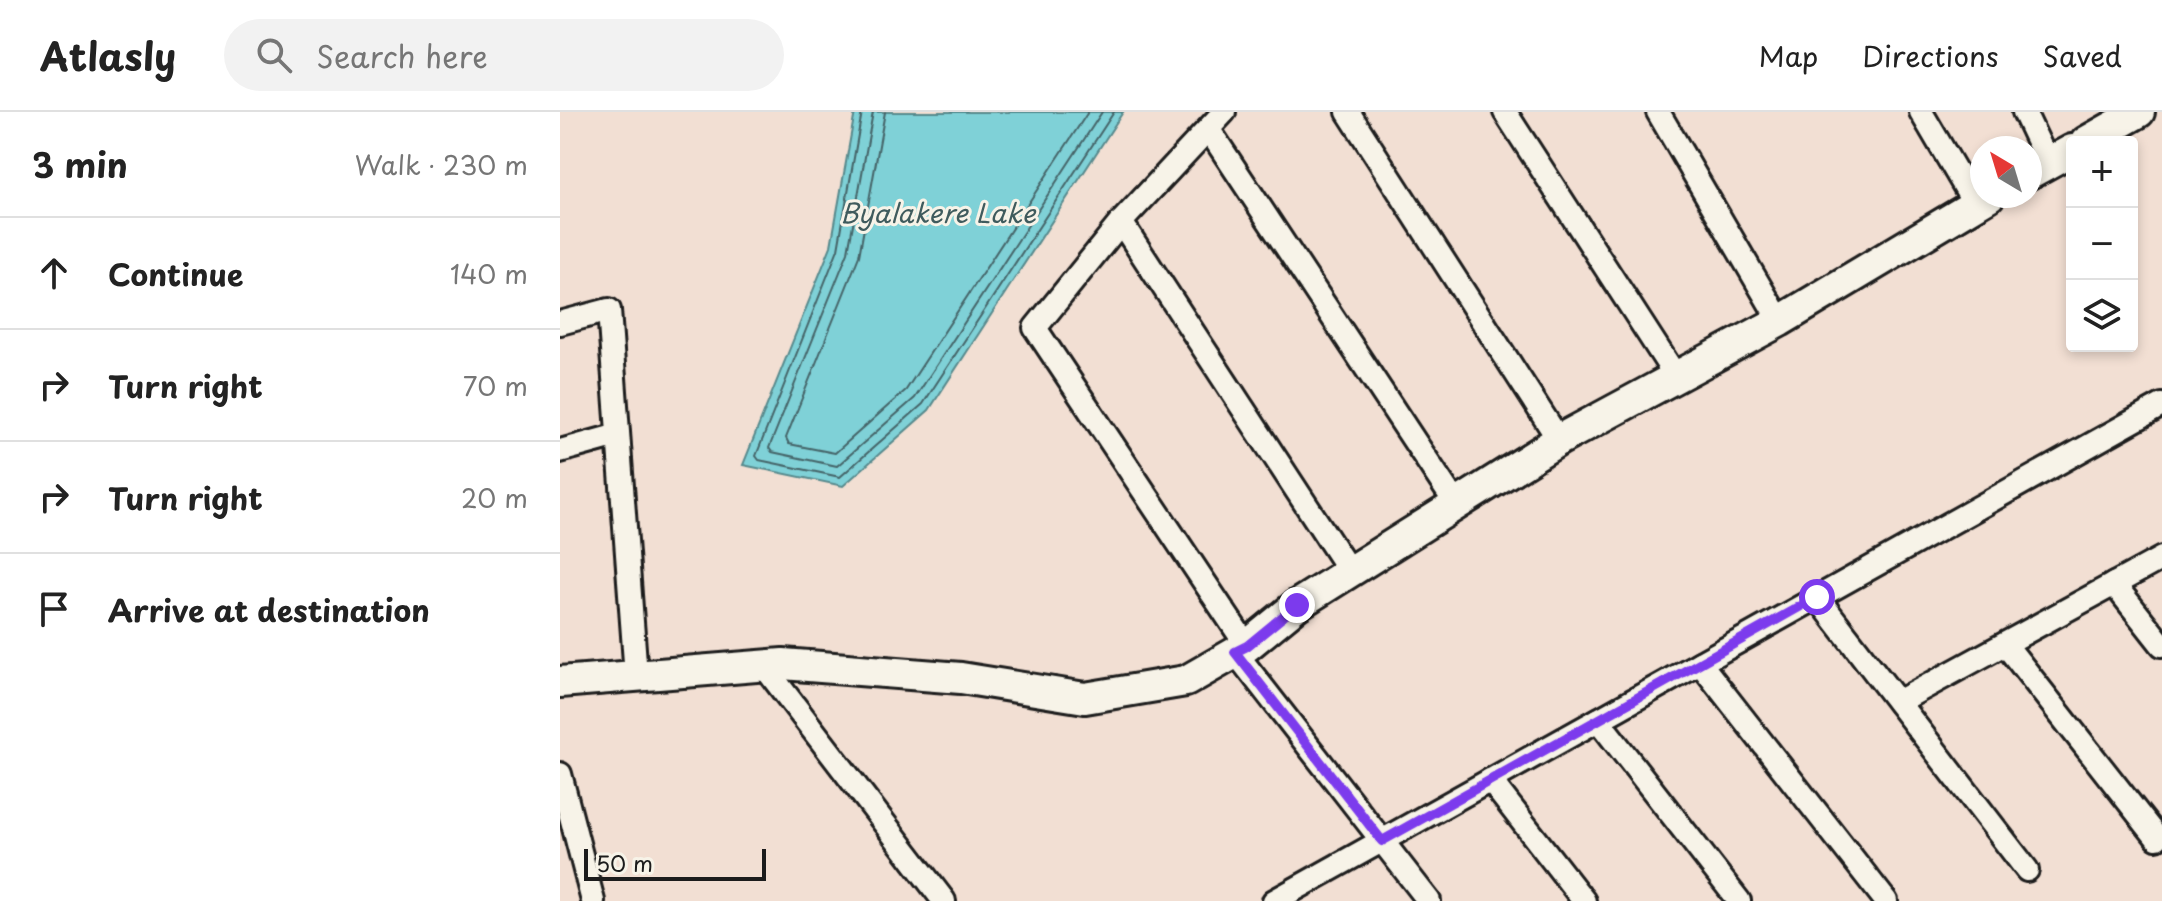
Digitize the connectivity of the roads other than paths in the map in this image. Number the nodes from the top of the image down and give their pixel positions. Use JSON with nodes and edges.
{"nodes":[{"id":1,"x":1224,"y":112,"type":"edge"},
{"id":2,"x":1348,"y":112,"type":"edge"},
{"id":3,"x":1505,"y":112,"type":"edge"},
{"id":4,"x":1658,"y":112,"type":"edge"},
{"id":5,"x":1921,"y":112,"type":"edge"},
{"id":6,"x":2024,"y":112,"type":"edge"},
{"id":7,"x":2139,"y":112,"type":"edge"},
{"id":8,"x":1209,"y":130,"type":"junction"},
{"id":9,"x":2097,"y":136,"type":"edge"},
{"id":10,"x":2050,"y":162,"type":"edge"},
{"id":11,"x":1970,"y":183,"type":"edge"},
{"id":12,"x":1970,"y":207,"type":"edge"},
{"id":13,"x":1121,"y":222,"type":"junction"},
{"id":14,"x":1780,"y":321,"type":"junction"},
{"id":15,"x":560,"y":323,"type":"edge"},
{"id":16,"x":1677,"y":378,"type":"junction"},
{"id":17,"x":2162,"y":405,"type":"edge"},
{"id":18,"x":618,"y":435,"type":"junction"},
{"id":19,"x":1559,"y":440,"type":"junction"},
{"id":20,"x":560,"y":451,"type":"edge"},
{"id":21,"x":1456,"y":504,"type":"junction"},
{"id":22,"x":2162,"y":558,"type":"edge"},
{"id":23,"x":1350,"y":572,"type":"junction"},
{"id":24,"x":2114,"y":584,"type":"junction"},
{"id":25,"x":1817,"y":597,"type":"junction"},
{"id":26,"x":2005,"y":644,"type":"junction"},
{"id":27,"x":2162,"y":645,"type":"edge"},
{"id":28,"x":1241,"y":649,"type":"junction"},
{"id":29,"x":1700,"y":663,"type":"junction"},
{"id":30,"x":764,"y":666,"type":"junction"},
{"id":31,"x":636,"y":676,"type":"junction"},
{"id":32,"x":560,"y":682,"type":"edge"},
{"id":33,"x":1898,"y":702,"type":"junction"},
{"id":34,"x":1598,"y":720,"type":"junction"},
{"id":35,"x":560,"y":774,"type":"edge"},
{"id":36,"x":1490,"y":780,"type":"junction"},
{"id":37,"x":2157,"y":838,"type":"dead end"},
{"id":38,"x":1382,"y":841,"type":"junction"},
{"id":39,"x":2027,"y":870,"type":"dead end"},
{"id":40,"x":593,"y":901,"type":"edge"},
{"id":41,"x":944,"y":901,"type":"edge"},
{"id":42,"x":1274,"y":901,"type":"edge"},
{"id":43,"x":1429,"y":901,"type":"edge"},
{"id":44,"x":1584,"y":901,"type":"edge"},
{"id":45,"x":1739,"y":901,"type":"edge"},
{"id":46,"x":1886,"y":901,"type":"edge"}],
"edges":[{"from":1,"to":8,"type":"street"},
{"from":2,"to":19,"type":"street"},
{"from":3,"to":16,"type":"street"},
{"from":4,"to":14,"type":"street"},
{"from":5,"to":11,"type":"street"},
{"from":6,"to":10,"type":"street"},
{"from":7,"to":9,"type":"main road"},
{"from":8,"to":13,"type":"street"},
{"from":8,"to":21,"type":"street"},
{"from":12,"to":14,"type":"main road"},
{"from":13,"to":23,"type":"street"},
{"from":13,"to":28,"type":"street"},
{"from":14,"to":16,"type":"main road"},
{"from":15,"to":18,"type":"street"},
{"from":16,"to":19,"type":"main road"},
{"from":17,"to":25,"type":"street"},
{"from":18,"to":20,"type":"street"},
{"from":18,"to":31,"type":"street"},
{"from":19,"to":21,"type":"main road"},
{"from":21,"to":23,"type":"main road"},
{"from":22,"to":24,"type":"street"},
{"from":23,"to":28,"type":"main road"},
{"from":24,"to":26,"type":"street"},
{"from":24,"to":27,"type":"street"},
{"from":25,"to":29,"type":"street"},
{"from":25,"to":33,"type":"street"},
{"from":26,"to":33,"type":"street"},
{"from":26,"to":37,"type":"street"},
{"from":28,"to":30,"type":"main road"},
{"from":28,"to":38,"type":"street"},
{"from":29,"to":34,"type":"street"},
{"from":29,"to":46,"type":"street"},
{"from":30,"to":31,"type":"main road"},
{"from":30,"to":41,"type":"street"},
{"from":31,"to":32,"type":"main road"},
{"from":33,"to":39,"type":"street"},
{"from":34,"to":36,"type":"street"},
{"from":34,"to":45,"type":"street"},
{"from":35,"to":40,"type":"street"},
{"from":36,"to":38,"type":"street"},
{"from":36,"to":44,"type":"street"},
{"from":38,"to":42,"type":"street"},
{"from":38,"to":43,"type":"street"}]}
